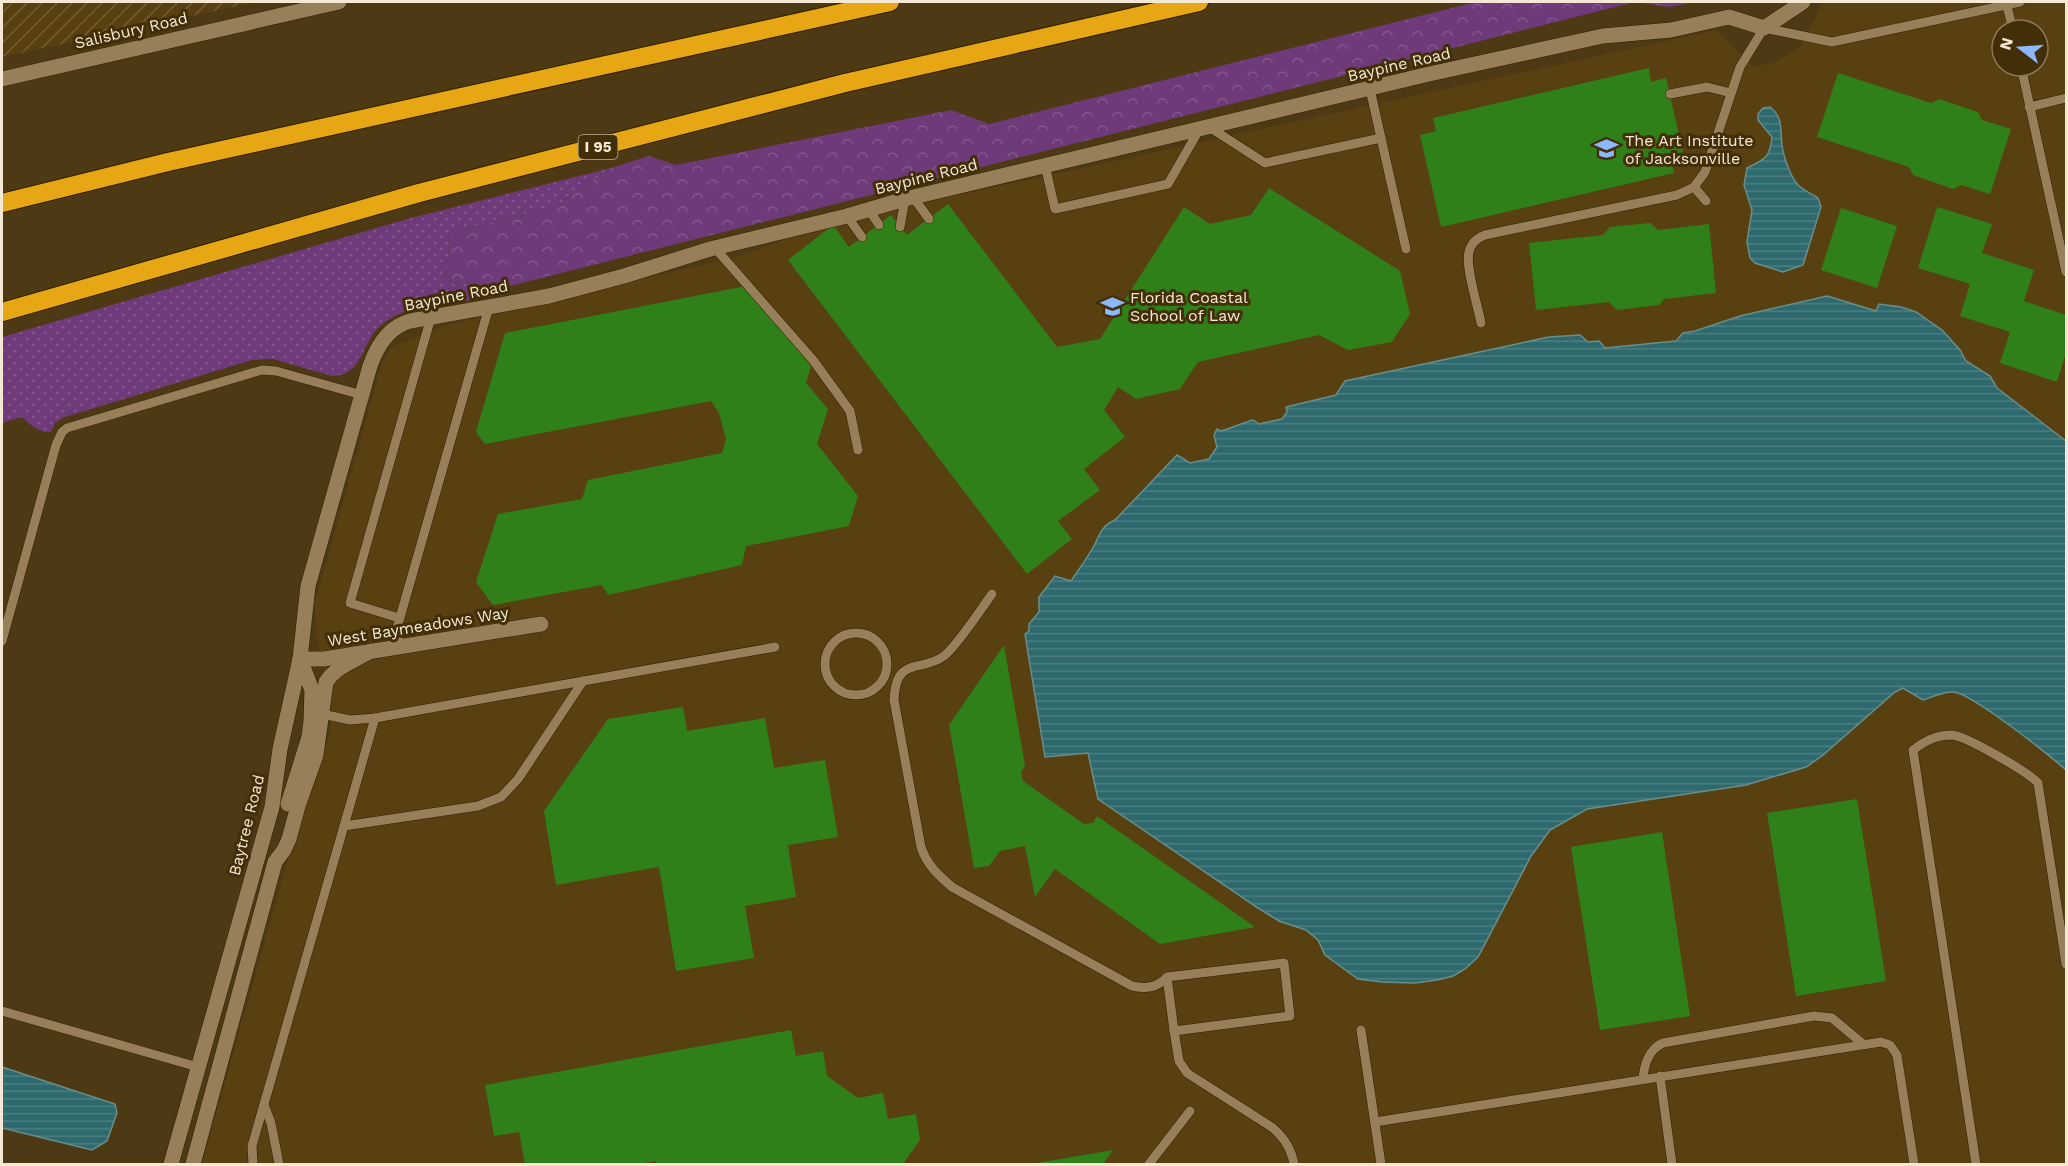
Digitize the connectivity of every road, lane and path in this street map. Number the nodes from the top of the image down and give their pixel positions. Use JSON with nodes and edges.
{"nodes":[{"id":1,"x":339,"y":2,"type":"edge"},
{"id":2,"x":890,"y":2,"type":"edge"},
{"id":3,"x":1199,"y":2,"type":"edge"},
{"id":4,"x":1803,"y":2,"type":"edge"},
{"id":5,"x":2020,"y":2,"type":"edge"},
{"id":6,"x":2006,"y":3,"type":"edge"},
{"id":7,"x":2010,"y":18,"type":"edge"},
{"id":8,"x":1764,"y":28,"type":"junction"},
{"id":9,"x":2023,"y":78,"type":"edge"},
{"id":10,"x":2,"y":79,"type":"edge"},
{"id":11,"x":1370,"y":89,"type":"junction"},
{"id":12,"x":1731,"y":93,"type":"junction"},
{"id":13,"x":1670,"y":94,"type":"dead end"},
{"id":14,"x":2067,"y":98,"type":"edge"},
{"id":15,"x":2030,"y":107,"type":"junction"},
{"id":16,"x":1204,"y":128,"type":"junction"},
{"id":17,"x":1381,"y":138,"type":"junction"},
{"id":18,"x":1045,"y":165,"type":"junction"},
{"id":19,"x":1694,"y":187,"type":"junction"},
{"id":20,"x":909,"y":198,"type":"junction"},
{"id":21,"x":1706,"y":201,"type":"dead end"},
{"id":22,"x":2,"y":203,"type":"edge"},
{"id":23,"x":869,"y":210,"type":"junction"},
{"id":24,"x":847,"y":216,"type":"junction"},
{"id":25,"x":929,"y":219,"type":"dead end"},
{"id":26,"x":879,"y":225,"type":"dead end"},
{"id":27,"x":900,"y":227,"type":"dead end"},
{"id":28,"x":862,"y":237,"type":"dead end"},
{"id":29,"x":715,"y":248,"type":"junction"},
{"id":30,"x":1406,"y":249,"type":"dead end"},
{"id":31,"x":2067,"y":272,"type":"edge"},
{"id":32,"x":489,"y":307,"type":"junction"},
{"id":33,"x":2,"y":312,"type":"edge"},
{"id":34,"x":431,"y":317,"type":"junction"},
{"id":35,"x":1481,"y":323,"type":"dead end"},
{"id":36,"x":362,"y":395,"type":"junction"},
{"id":37,"x":858,"y":450,"type":"dead end"},
{"id":38,"x":992,"y":594,"type":"dead end"},
{"id":39,"x":399,"y":618,"type":"junction"},
{"id":40,"x":541,"y":624,"type":"dead end"},
{"id":41,"x":2,"y":641,"type":"edge"},
{"id":42,"x":399,"y":647,"type":"junction"},
{"id":43,"x":775,"y":647,"type":"dead end"},
{"id":44,"x":369,"y":652,"type":"junction"},
{"id":45,"x":300,"y":659,"type":"junction"},
{"id":46,"x":885,"y":674,"type":"junction"},
{"id":47,"x":898,"y":679,"type":"junction"},
{"id":48,"x":583,"y":681,"type":"junction"},
{"id":49,"x":322,"y":714,"type":"junction"},
{"id":50,"x":375,"y":718,"type":"junction"},
{"id":51,"x":344,"y":826,"type":"junction"},
{"id":52,"x":275,"y":862,"type":"junction"},
{"id":53,"x":2067,"y":888,"type":"edge"},
{"id":54,"x":2056,"y":889,"type":"junction"},
{"id":55,"x":2066,"y":958,"type":"edge"},
{"id":56,"x":1167,"y":977,"type":"junction"},
{"id":57,"x":2,"y":1011,"type":"edge"},
{"id":58,"x":1361,"y":1029,"type":"dead end"},
{"id":59,"x":1174,"y":1031,"type":"junction"},
{"id":60,"x":1863,"y":1044,"type":"junction"},
{"id":61,"x":198,"y":1067,"type":"junction"},
{"id":62,"x":1660,"y":1076,"type":"junction"},
{"id":63,"x":1643,"y":1079,"type":"junction"},
{"id":64,"x":264,"y":1105,"type":"junction"},
{"id":65,"x":1190,"y":1111,"type":"dead end"},
{"id":66,"x":1375,"y":1122,"type":"junction"},
{"id":67,"x":171,"y":1164,"type":"edge"},
{"id":68,"x":193,"y":1164,"type":"edge"},
{"id":69,"x":253,"y":1164,"type":"edge"},
{"id":70,"x":279,"y":1164,"type":"edge"},
{"id":71,"x":1149,"y":1164,"type":"edge"},
{"id":72,"x":1294,"y":1164,"type":"edge"},
{"id":73,"x":1381,"y":1164,"type":"edge"},
{"id":74,"x":1672,"y":1164,"type":"edge"},
{"id":75,"x":1914,"y":1164,"type":"edge"},
{"id":76,"x":1976,"y":1164,"type":"edge"}],
"edges":[{"from":1,"to":10,"type":"street","name":"Salisbury Road"},
{"from":2,"to":22,"type":"highway"},
{"from":3,"to":33,"type":"highway","number":"I 95"},
{"from":4,"to":8,"type":"street"},
{"from":5,"to":6,"type":"lane"},
{"from":6,"to":7,"type":"lane"},
{"from":6,"to":8,"type":"lane"},
{"from":8,"to":11,"type":"street","name":"Baypine Road"},
{"from":8,"to":12,"type":"lane"},
{"from":9,"to":15,"type":"lane"},
{"from":11,"to":16,"type":"street","name":"Baypine Road"},
{"from":11,"to":17,"type":"lane"},
{"from":12,"to":13,"type":"lane"},
{"from":12,"to":19,"type":"lane"},
{"from":14,"to":15,"type":"lane"},
{"from":15,"to":31,"type":"lane"},
{"from":16,"to":17,"type":"lane"},
{"from":16,"to":18,"type":"street","name":"Baypine Road"},
{"from":16,"to":18,"type":"lane"},
{"from":17,"to":30,"type":"lane"},
{"from":18,"to":20,"type":"street","name":"Baypine Road"},
{"from":19,"to":21,"type":"lane"},
{"from":19,"to":35,"type":"lane"},
{"from":20,"to":23,"type":"street","name":"Baypine Road"},
{"from":20,"to":25,"type":"lane"},
{"from":20,"to":27,"type":"lane"},
{"from":23,"to":24,"type":"street","name":"Baypine Road"},
{"from":23,"to":26,"type":"lane"},
{"from":24,"to":28,"type":"lane"},
{"from":24,"to":29,"type":"street","name":"Baypine Road"},
{"from":29,"to":32,"type":"street","name":"Baypine Road"},
{"from":29,"to":37,"type":"lane"},
{"from":32,"to":34,"type":"street","name":"Baypine Road"},
{"from":32,"to":39,"type":"lane"},
{"from":34,"to":36,"type":"street","name":"Baypine Road"},
{"from":34,"to":39,"type":"lane"},
{"from":36,"to":41,"type":"lane"},
{"from":36,"to":45,"type":"street","name":"Baypine Road"},
{"from":38,"to":47,"type":"lane"},
{"from":39,"to":42,"type":"lane"},
{"from":40,"to":42,"type":"street","name":"West Baymeadows Way"},
{"from":42,"to":44,"type":"street","name":"West Baymeadows Way"},
{"from":43,"to":48,"type":"lane"},
{"from":44,"to":45,"type":"street","name":"West Baymeadows Way"},
{"from":44,"to":49,"type":"street"},
{"from":45,"to":52,"type":"street"},
{"from":45,"to":61,"type":"street","name":"Baytree Road"},
{"from":46,"to":46,"type":"lane"},
{"from":46,"to":47,"type":"lane"},
{"from":47,"to":56,"type":"lane"},
{"from":48,"to":50,"type":"lane"},
{"from":48,"to":51,"type":"lane"},
{"from":49,"to":50,"type":"lane"},
{"from":49,"to":52,"type":"street"},
{"from":50,"to":51,"type":"lane"},
{"from":51,"to":64,"type":"lane"},
{"from":52,"to":68,"type":"street"},
{"from":53,"to":54,"type":"lane"},
{"from":54,"to":55,"type":"lane"},
{"from":54,"to":76,"type":"lane"},
{"from":56,"to":59,"type":"lane"},
{"from":56,"to":59,"type":"lane"},
{"from":57,"to":61,"type":"lane"},
{"from":58,"to":66,"type":"lane"},
{"from":59,"to":72,"type":"lane"},
{"from":60,"to":62,"type":"lane"},
{"from":60,"to":63,"type":"lane"},
{"from":60,"to":75,"type":"lane"},
{"from":61,"to":67,"type":"street","name":"Baytree Road"},
{"from":62,"to":63,"type":"lane"},
{"from":62,"to":74,"type":"lane"},
{"from":63,"to":66,"type":"lane"},
{"from":64,"to":69,"type":"lane"},
{"from":64,"to":70,"type":"lane"},
{"from":65,"to":71,"type":"lane"},
{"from":66,"to":73,"type":"lane"}]}
